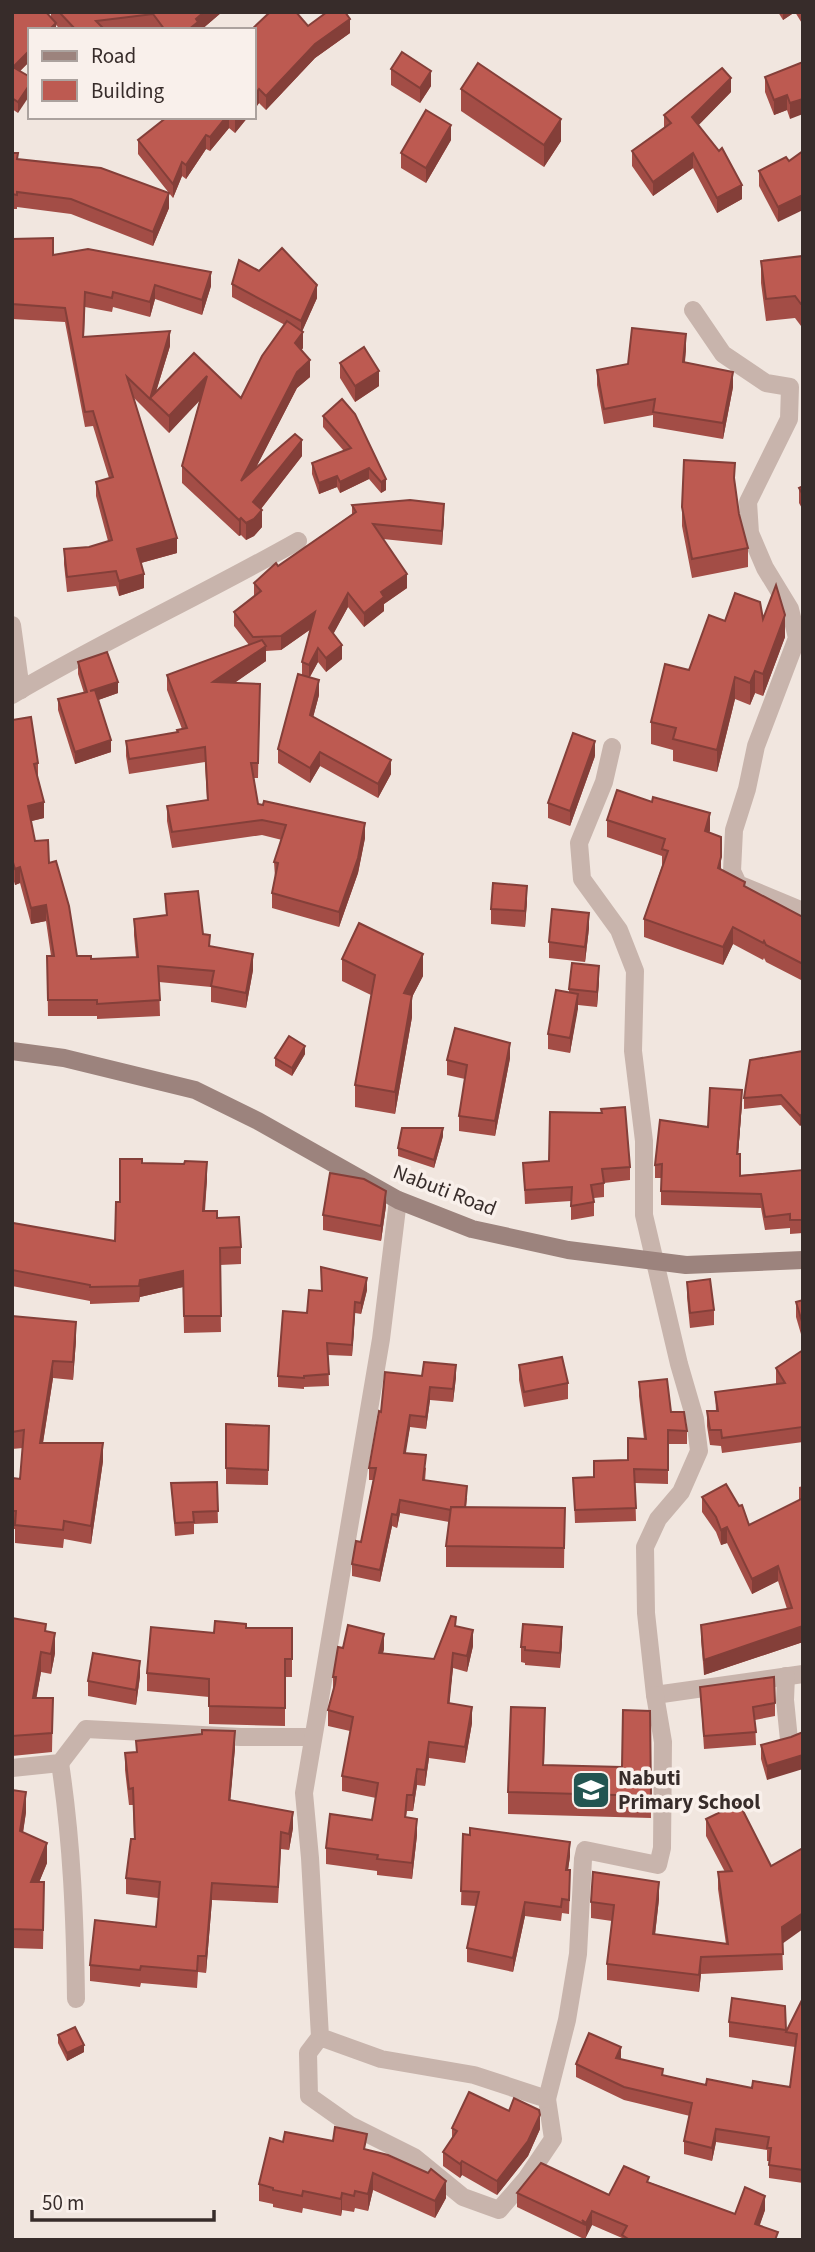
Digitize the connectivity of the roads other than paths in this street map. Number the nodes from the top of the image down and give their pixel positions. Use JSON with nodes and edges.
{"nodes":[{"id":1,"x":693,"y":310,"type":"dead end"},
{"id":2,"x":298,"y":541,"type":"dead end"},
{"id":3,"x":12,"y":625,"type":"edge"},
{"id":4,"x":16,"y":693,"type":"edge"},
{"id":5,"x":612,"y":747,"type":"dead end"},
{"id":6,"x":803,"y":911,"type":"edge"},
{"id":7,"x":12,"y":1052,"type":"edge"},
{"id":8,"x":398,"y":1200,"type":"junction"},
{"id":9,"x":803,"y":1260,"type":"edge"},
{"id":10,"x":655,"y":1261,"type":"junction"},
{"id":11,"x":794,"y":1675,"type":"edge"},
{"id":12,"x":654,"y":1695,"type":"junction"},
{"id":13,"x":313,"y":1737,"type":"junction"},
{"id":14,"x":789,"y":1741,"type":"edge"},
{"id":15,"x":61,"y":1763,"type":"junction"},
{"id":16,"x":12,"y":1768,"type":"edge"},
{"id":17,"x":76,"y":1999,"type":"dead end"},
{"id":18,"x":320,"y":2037,"type":"junction"},
{"id":19,"x":547,"y":2099,"type":"junction"}],
"edges":[{"from":1,"to":6,"type":"street"},
{"from":2,"to":4,"type":"street"},
{"from":3,"to":4,"type":"street"},
{"from":5,"to":10,"type":"street"},
{"from":7,"to":8,"type":"street","name":"Nabuti Road"},
{"from":8,"to":10,"type":"street","name":"Nabuti Road"},
{"from":8,"to":13,"type":"street"},
{"from":9,"to":10,"type":"street","name":"Nabuti Road"},
{"from":10,"to":12,"type":"street"},
{"from":11,"to":12,"type":"street"},
{"from":11,"to":14,"type":"street"},
{"from":12,"to":19,"type":"street"},
{"from":13,"to":15,"type":"street"},
{"from":13,"to":18,"type":"street"},
{"from":15,"to":16,"type":"street"},
{"from":15,"to":17,"type":"street"},
{"from":18,"to":19,"type":"street"},
{"from":18,"to":19,"type":"street"}]}
